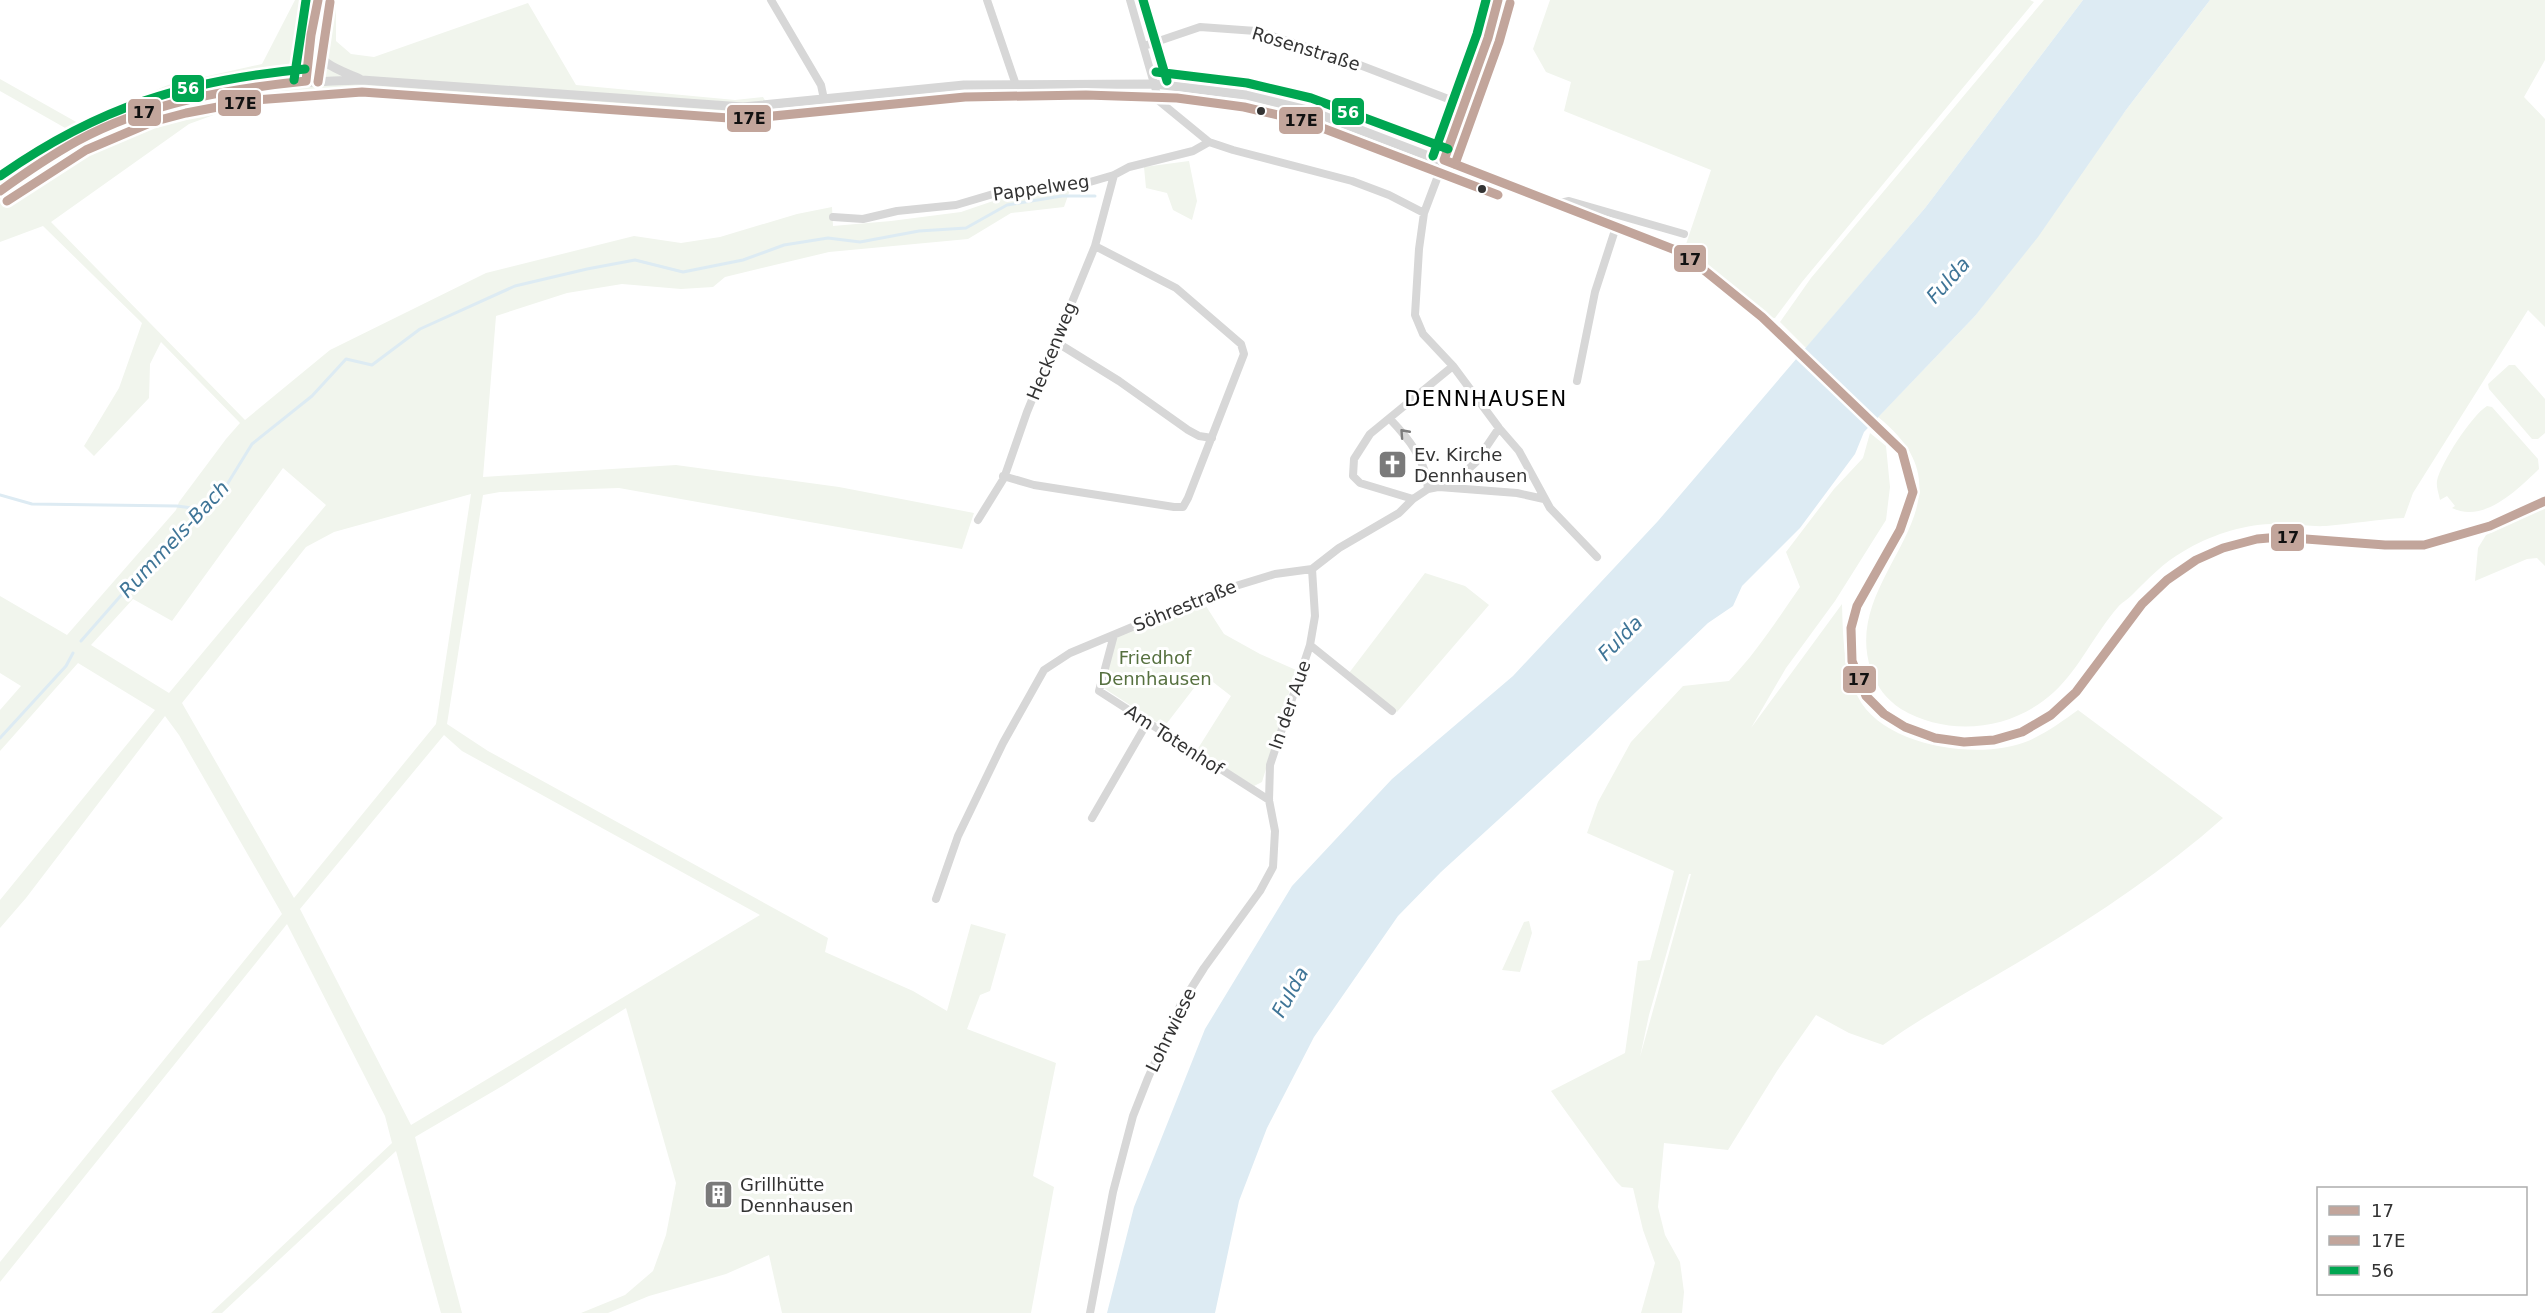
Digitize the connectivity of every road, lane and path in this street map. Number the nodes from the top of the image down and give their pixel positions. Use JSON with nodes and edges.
{"nodes":[{"id":1,"x":318,"y":0,"type":"edge"},
{"id":2,"x":771,"y":0,"type":"edge"},
{"id":3,"x":987,"y":0,"type":"edge"},
{"id":4,"x":1130,"y":0,"type":"edge"},
{"id":5,"x":1498,"y":0,"type":"edge"},
{"id":6,"x":311,"y":35,"type":"junction"},
{"id":7,"x":1144,"y":46,"type":"junction"},
{"id":8,"x":362,"y":80,"type":"junction"},
{"id":9,"x":306,"y":81,"type":"junction"},
{"id":10,"x":1155,"y":84,"type":"junction"},
{"id":11,"x":1016,"y":86,"type":"junction"},
{"id":12,"x":824,"y":99,"type":"junction"},
{"id":13,"x":1464,"y":105,"type":"junction"},
{"id":14,"x":1209,"y":142,"type":"junction"},
{"id":15,"x":1444,"y":160,"type":"junction"},
{"id":16,"x":1114,"y":176,"type":"junction"},
{"id":17,"x":0,"y":191,"type":"edge"},
{"id":18,"x":1556,"y":204,"type":"junction"},
{"id":19,"x":1424,"y":213,"type":"junction"},
{"id":20,"x":833,"y":217,"type":"dead end"},
{"id":21,"x":1616,"y":227,"type":"junction"},
{"id":22,"x":1684,"y":234,"type":"dead end"},
{"id":23,"x":1095,"y":246,"type":"junction"},
{"id":24,"x":1056,"y":342,"type":"junction"},
{"id":25,"x":1453,"y":366,"type":"junction"},
{"id":26,"x":1577,"y":381,"type":"dead end"},
{"id":27,"x":1390,"y":419,"type":"junction"},
{"id":28,"x":1498,"y":428,"type":"junction"},
{"id":29,"x":1212,"y":438,"type":"junction"},
{"id":30,"x":1003,"y":476,"type":"junction"},
{"id":31,"x":1438,"y":487,"type":"junction"},
{"id":32,"x":1428,"y":489,"type":"junction"},
{"id":33,"x":1413,"y":499,"type":"junction"},
{"id":34,"x":1544,"y":499,"type":"junction"},
{"id":35,"x":2545,"y":501,"type":"edge"},
{"id":36,"x":978,"y":520,"type":"dead end"},
{"id":37,"x":1597,"y":557,"type":"dead end"},
{"id":38,"x":1312,"y":569,"type":"junction"},
{"id":39,"x":1114,"y":635,"type":"junction"},
{"id":40,"x":1310,"y":645,"type":"junction"},
{"id":41,"x":1392,"y":711,"type":"dead end"},
{"id":42,"x":1147,"y":723,"type":"junction"},
{"id":43,"x":1270,"y":765,"type":"joint"},
{"id":44,"x":1269,"y":800,"type":"junction"},
{"id":45,"x":1092,"y":818,"type":"dead end"},
{"id":46,"x":936,"y":899,"type":"dead end"},
{"id":47,"x":1090,"y":1313,"type":"edge"}],
"edges":[{"from":1,"to":6,"type":"street"},
{"from":2,"to":12,"type":"street"},
{"from":3,"to":11,"type":"street"},
{"from":4,"to":7,"type":"street"},
{"from":5,"to":13,"type":"street"},
{"from":6,"to":8,"type":"street"},
{"from":6,"to":9,"type":"street"},
{"from":7,"to":10,"type":"street"},
{"from":7,"to":13,"type":"street","name":"Rosenstraße"},
{"from":8,"to":9,"type":"street"},
{"from":8,"to":12,"type":"street"},
{"from":9,"to":17,"type":"street"},
{"from":10,"to":11,"type":"street"},
{"from":10,"to":14,"type":"street"},
{"from":10,"to":15,"type":"street"},
{"from":11,"to":12,"type":"street"},
{"from":13,"to":15,"type":"street"},
{"from":14,"to":16,"type":"street","name":"Pappelweg"},
{"from":14,"to":19,"type":"street"},
{"from":15,"to":18,"type":"street"},
{"from":15,"to":19,"type":"street"},
{"from":16,"to":20,"type":"street","name":"Pappelweg"},
{"from":16,"to":23,"type":"street","name":"Heckenweg"},
{"from":18,"to":21,"type":"street"},
{"from":18,"to":22,"type":"street"},
{"from":19,"to":25,"type":"street"},
{"from":21,"to":26,"type":"street"},
{"from":21,"to":35,"type":"street"},
{"from":23,"to":24,"type":"street","name":"Heckenweg"},
{"from":23,"to":29,"type":"street"},
{"from":24,"to":29,"type":"street"},
{"from":24,"to":30,"type":"street","name":"Heckenweg"},
{"from":25,"to":27,"type":"street"},
{"from":25,"to":28,"type":"street"},
{"from":32,"to":27,"type":"street","one_way":true},
{"from":27,"to":33,"type":"street"},
{"from":28,"to":31,"type":"street","name":"Söhrestraße"},
{"from":28,"to":34,"type":"street"},
{"from":29,"to":30,"type":"street"},
{"from":30,"to":36,"type":"street","name":"Heckenweg"},
{"from":31,"to":32,"type":"street","name":"Söhrestraße"},
{"from":31,"to":34,"type":"street"},
{"from":32,"to":33,"type":"street","name":"Söhrestraße"},
{"from":33,"to":38,"type":"street","name":"Söhrestraße"},
{"from":34,"to":37,"type":"street"},
{"from":38,"to":39,"type":"street","name":"Söhrestraße"},
{"from":38,"to":40,"type":"street","name":"In der Aue"},
{"from":39,"to":42,"type":"street","name":"Am Totenhof"},
{"from":39,"to":46,"type":"street","name":"Söhrestraße"},
{"from":40,"to":41,"type":"street","name":"In der Aue"},
{"from":40,"to":43,"type":"street","name":"In der Aue"},
{"from":42,"to":44,"type":"street","name":"Am Totenhof"},
{"from":42,"to":45,"type":"street"},
{"from":43,"to":44,"type":"street","name":"Lohrwiese"},
{"from":44,"to":47,"type":"street","name":"Lohrwiese"}]}
